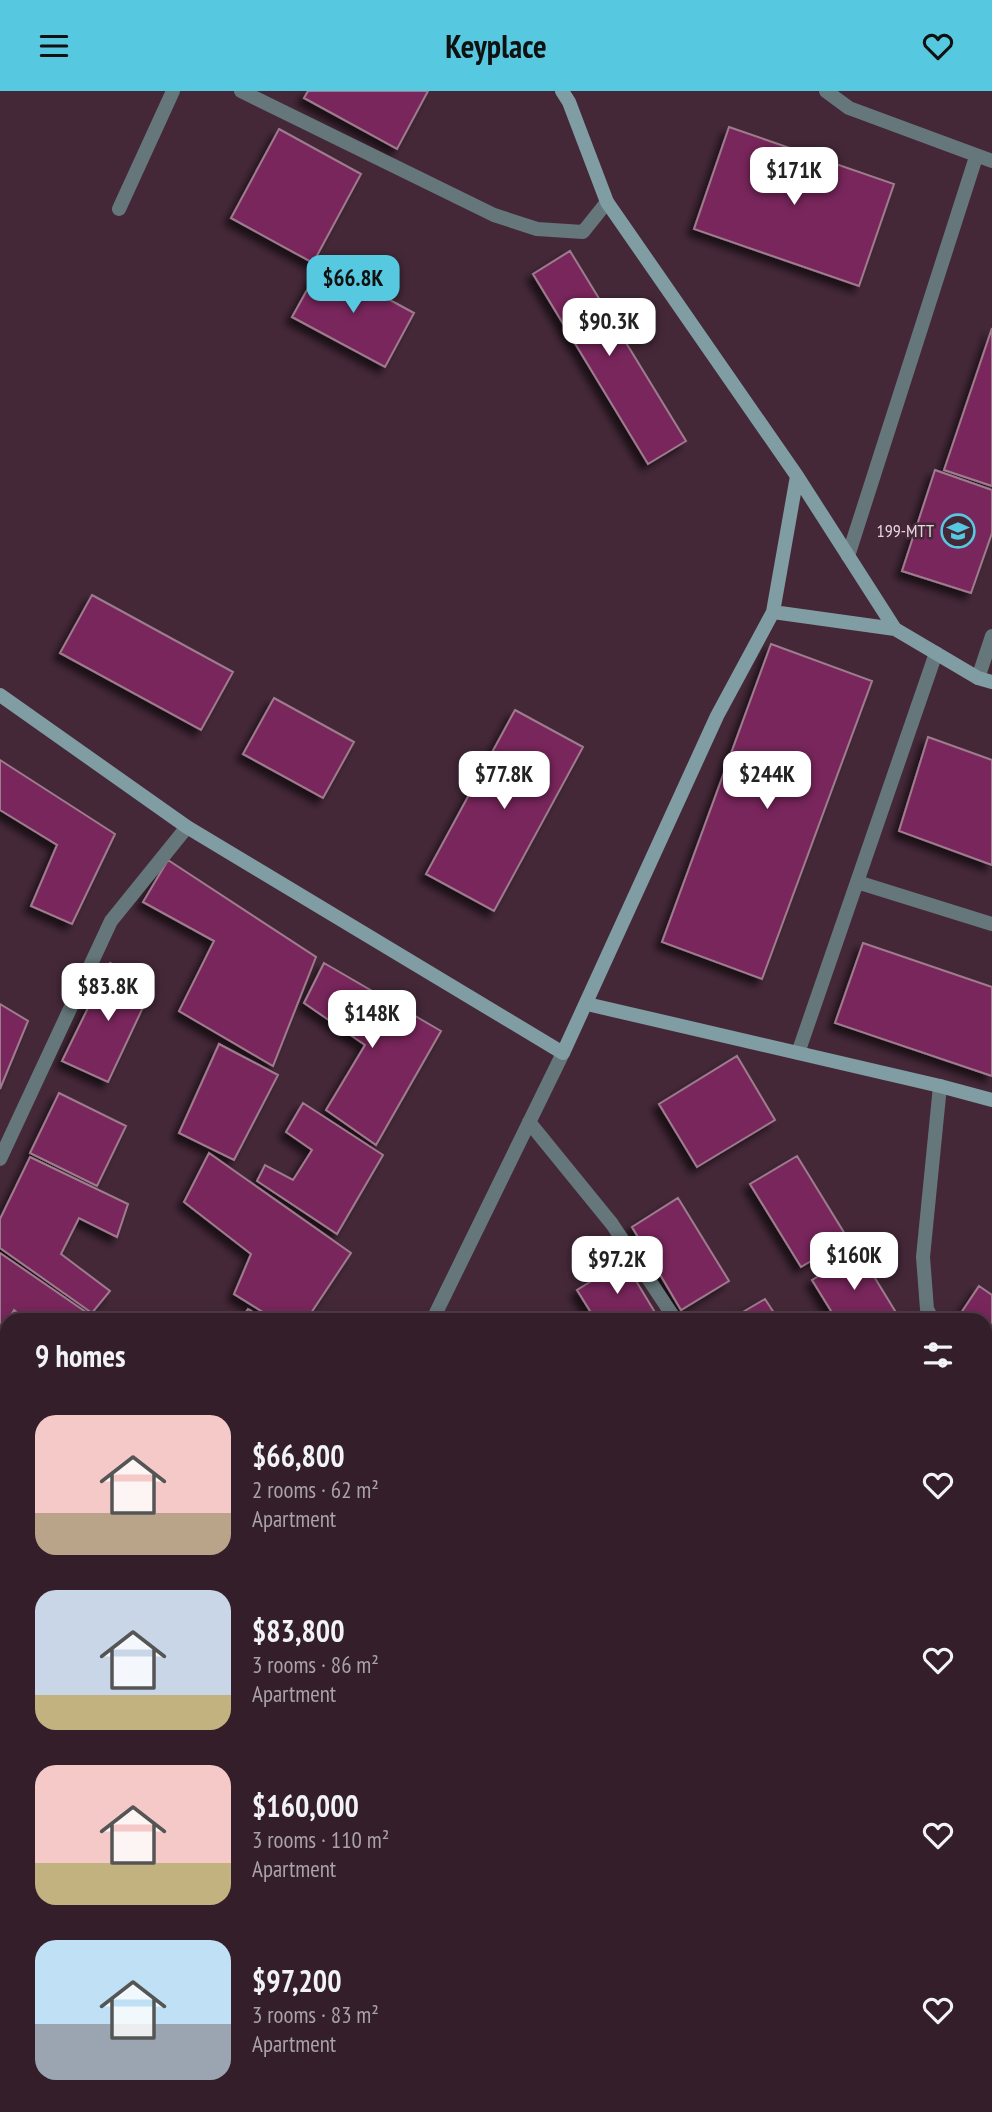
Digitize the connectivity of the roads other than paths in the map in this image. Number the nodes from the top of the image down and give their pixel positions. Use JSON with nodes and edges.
{"nodes":[{"id":1,"x":173,"y":91,"type":"edge"},
{"id":2,"x":242,"y":91,"type":"edge"},
{"id":3,"x":562,"y":91,"type":"edge"},
{"id":4,"x":826,"y":91,"type":"edge"},
{"id":5,"x":976,"y":157,"type":"junction"},
{"id":6,"x":992,"y":162,"type":"edge"},
{"id":7,"x":607,"y":202,"type":"junction"},
{"id":8,"x":119,"y":209,"type":"dead end"},
{"id":9,"x":797,"y":476,"type":"junction"},
{"id":10,"x":848,"y":556,"type":"junction"},
{"id":11,"x":773,"y":612,"type":"junction"},
{"id":12,"x":895,"y":629,"type":"junction"},
{"id":13,"x":992,"y":636,"type":"edge"},
{"id":14,"x":936,"y":653,"type":"junction"},
{"id":15,"x":985,"y":680,"type":"edge"},
{"id":16,"x":0,"y":695,"type":"edge"},
{"id":17,"x":187,"y":827,"type":"junction"},
{"id":18,"x":857,"y":882,"type":"junction"},
{"id":19,"x":992,"y":924,"type":"edge"},
{"id":20,"x":587,"y":1004,"type":"junction"},
{"id":21,"x":564,"y":1053,"type":"junction"},
{"id":22,"x":798,"y":1053,"type":"junction"},
{"id":23,"x":940,"y":1086,"type":"junction"},
{"id":24,"x":992,"y":1100,"type":"edge"},
{"id":25,"x":529,"y":1122,"type":"junction"},
{"id":26,"x":0,"y":1159,"type":"edge"},
{"id":27,"x":436,"y":1313,"type":"edge"},
{"id":28,"x":671,"y":1313,"type":"edge"},
{"id":29,"x":929,"y":1313,"type":"edge"}],
"edges":[{"from":1,"to":8,"type":"street"},
{"from":2,"to":7,"type":"street"},
{"from":3,"to":7,"type":"street"},
{"from":4,"to":5,"type":"street"},
{"from":5,"to":6,"type":"street"},
{"from":5,"to":10,"type":"street"},
{"from":7,"to":9,"type":"street"},
{"from":9,"to":10,"type":"street"},
{"from":9,"to":11,"type":"street"},
{"from":10,"to":12,"type":"street"},
{"from":11,"to":12,"type":"street"},
{"from":11,"to":20,"type":"street"},
{"from":12,"to":14,"type":"street"},
{"from":13,"to":15,"type":"street"},
{"from":14,"to":15,"type":"street"},
{"from":14,"to":18,"type":"street"},
{"from":16,"to":17,"type":"street"},
{"from":17,"to":21,"type":"street"},
{"from":17,"to":26,"type":"street"},
{"from":18,"to":19,"type":"street"},
{"from":18,"to":22,"type":"street"},
{"from":20,"to":21,"type":"street"},
{"from":20,"to":22,"type":"street"},
{"from":21,"to":25,"type":"street"},
{"from":22,"to":23,"type":"street"},
{"from":23,"to":24,"type":"street"},
{"from":23,"to":29,"type":"street"},
{"from":25,"to":27,"type":"street"},
{"from":25,"to":28,"type":"street"}]}
